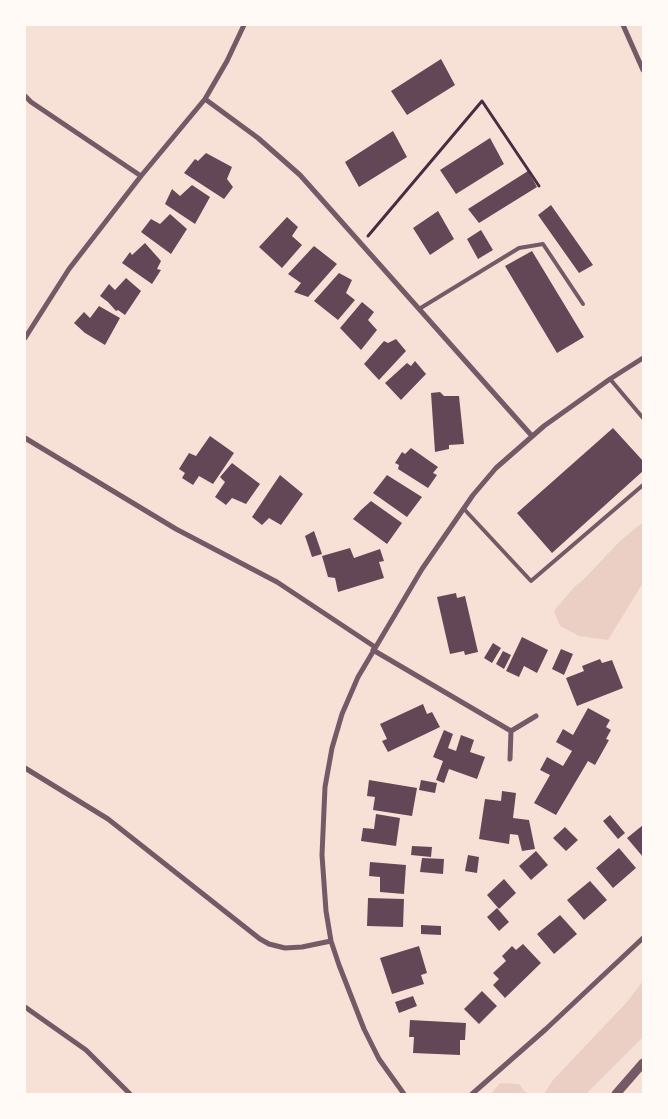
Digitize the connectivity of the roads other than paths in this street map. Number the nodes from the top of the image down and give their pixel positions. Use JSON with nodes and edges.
{"nodes":[{"id":1,"x":244,"y":25,"type":"edge"},
{"id":2,"x":623,"y":25,"type":"edge"},
{"id":3,"x":643,"y":70,"type":"edge"},
{"id":4,"x":25,"y":96,"type":"edge"},
{"id":5,"x":205,"y":99,"type":"junction"},
{"id":6,"x":141,"y":176,"type":"junction"},
{"id":7,"x":583,"y":304,"type":"dead end"},
{"id":8,"x":420,"y":309,"type":"junction"},
{"id":9,"x":25,"y":338,"type":"edge"},
{"id":10,"x":643,"y":358,"type":"edge"},
{"id":11,"x":610,"y":379,"type":"junction"},
{"id":12,"x":643,"y":418,"type":"edge"},
{"id":13,"x":532,"y":436,"type":"junction"},
{"id":14,"x":25,"y":438,"type":"edge"},
{"id":15,"x":643,"y":485,"type":"edge"},
{"id":16,"x":464,"y":509,"type":"junction"},
{"id":17,"x":374,"y":649,"type":"junction"},
{"id":18,"x":536,"y":716,"type":"dead end"},
{"id":19,"x":511,"y":730,"type":"junction"},
{"id":20,"x":510,"y":758,"type":"dead end"},
{"id":21,"x":25,"y":768,"type":"edge"},
{"id":22,"x":643,"y":938,"type":"edge"},
{"id":23,"x":332,"y":941,"type":"junction"},
{"id":24,"x":25,"y":1007,"type":"edge"},
{"id":25,"x":643,"y":1064,"type":"edge"},
{"id":26,"x":130,"y":1094,"type":"edge"},
{"id":27,"x":404,"y":1094,"type":"edge"},
{"id":28,"x":472,"y":1094,"type":"edge"},
{"id":29,"x":616,"y":1094,"type":"edge"}],
"edges":[{"from":1,"to":5,"type":"street"},
{"from":2,"to":3,"type":"street"},
{"from":4,"to":6,"type":"street"},
{"from":5,"to":6,"type":"street"},
{"from":5,"to":8,"type":"street"},
{"from":6,"to":9,"type":"street"},
{"from":7,"to":8,"type":"lane"},
{"from":8,"to":13,"type":"street"},
{"from":10,"to":11,"type":"street"},
{"from":11,"to":12,"type":"lane"},
{"from":11,"to":13,"type":"street"},
{"from":13,"to":16,"type":"street"},
{"from":14,"to":17,"type":"street"},
{"from":15,"to":16,"type":"lane"},
{"from":16,"to":17,"type":"street"},
{"from":17,"to":19,"type":"street"},
{"from":17,"to":23,"type":"street"},
{"from":18,"to":19,"type":"street"},
{"from":19,"to":20,"type":"street"},
{"from":21,"to":23,"type":"street"},
{"from":22,"to":28,"type":"street"},
{"from":23,"to":27,"type":"street"},
{"from":24,"to":26,"type":"street"},
{"from":25,"to":29,"type":"street"}]}
